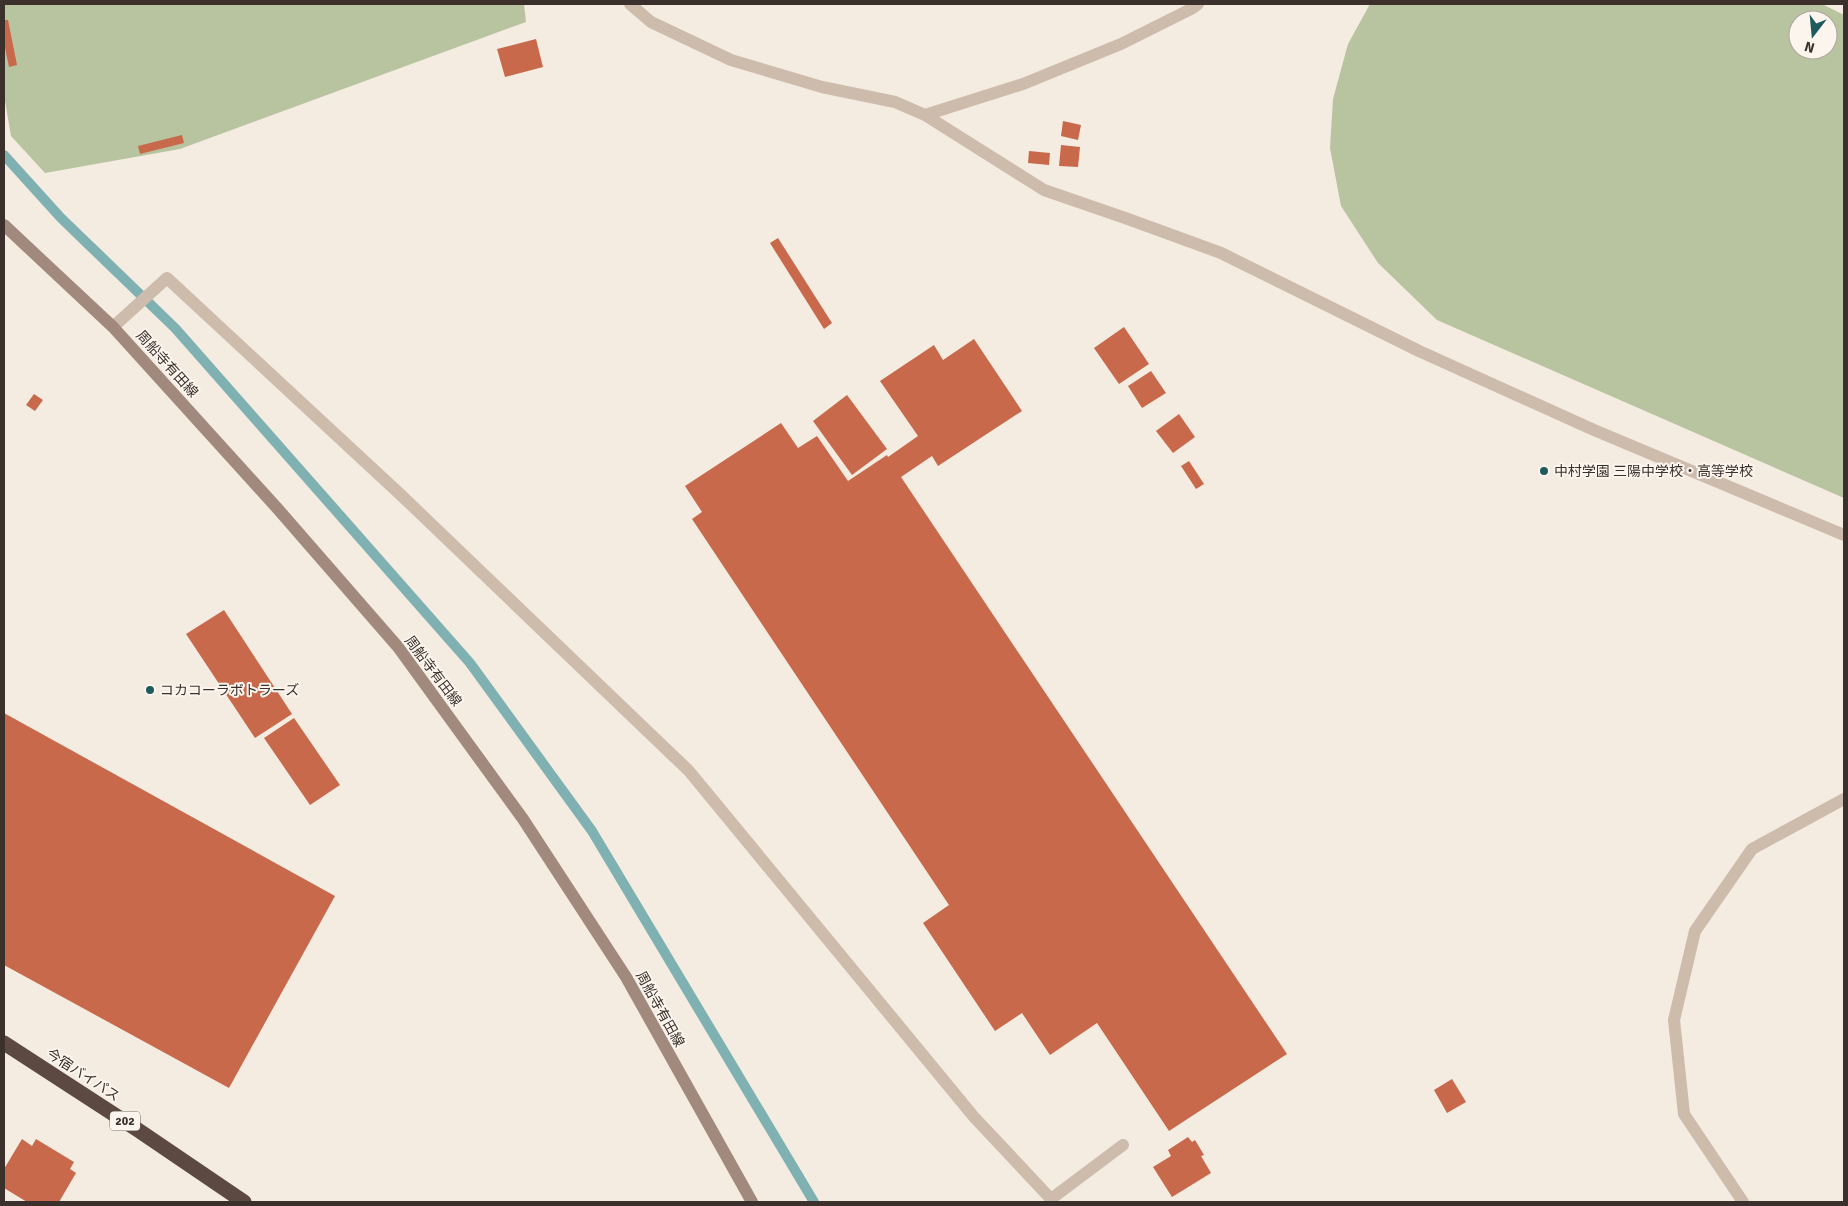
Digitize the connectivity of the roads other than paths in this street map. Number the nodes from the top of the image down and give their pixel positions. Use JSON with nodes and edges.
{"nodes":[{"id":1,"x":630,"y":4,"type":"edge"},
{"id":2,"x":1198,"y":4,"type":"edge"},
{"id":3,"x":925,"y":115,"type":"junction"},
{"id":4,"x":4,"y":225,"type":"edge"},
{"id":5,"x":112,"y":327,"type":"junction"},
{"id":6,"x":1844,"y":536,"type":"edge"},
{"id":7,"x":1844,"y":799,"type":"edge"},
{"id":8,"x":4,"y":1043,"type":"edge"},
{"id":9,"x":1123,"y":1145,"type":"dead end"},
{"id":10,"x":244,"y":1202,"type":"edge"},
{"id":11,"x":752,"y":1202,"type":"edge"},
{"id":12,"x":1743,"y":1202,"type":"edge"}],
"edges":[{"from":1,"to":3,"type":"lane"},
{"from":2,"to":3,"type":"lane"},
{"from":3,"to":6,"type":"lane"},
{"from":4,"to":5,"type":"main road","name":"周船寺有田線"},
{"from":5,"to":9,"type":"lane"},
{"from":5,"to":11,"type":"main road","name":"周船寺有田線"},
{"from":7,"to":12,"type":"lane"},
{"from":8,"to":10,"type":"highway","name":"今宿バイパス","number":"202"}]}
